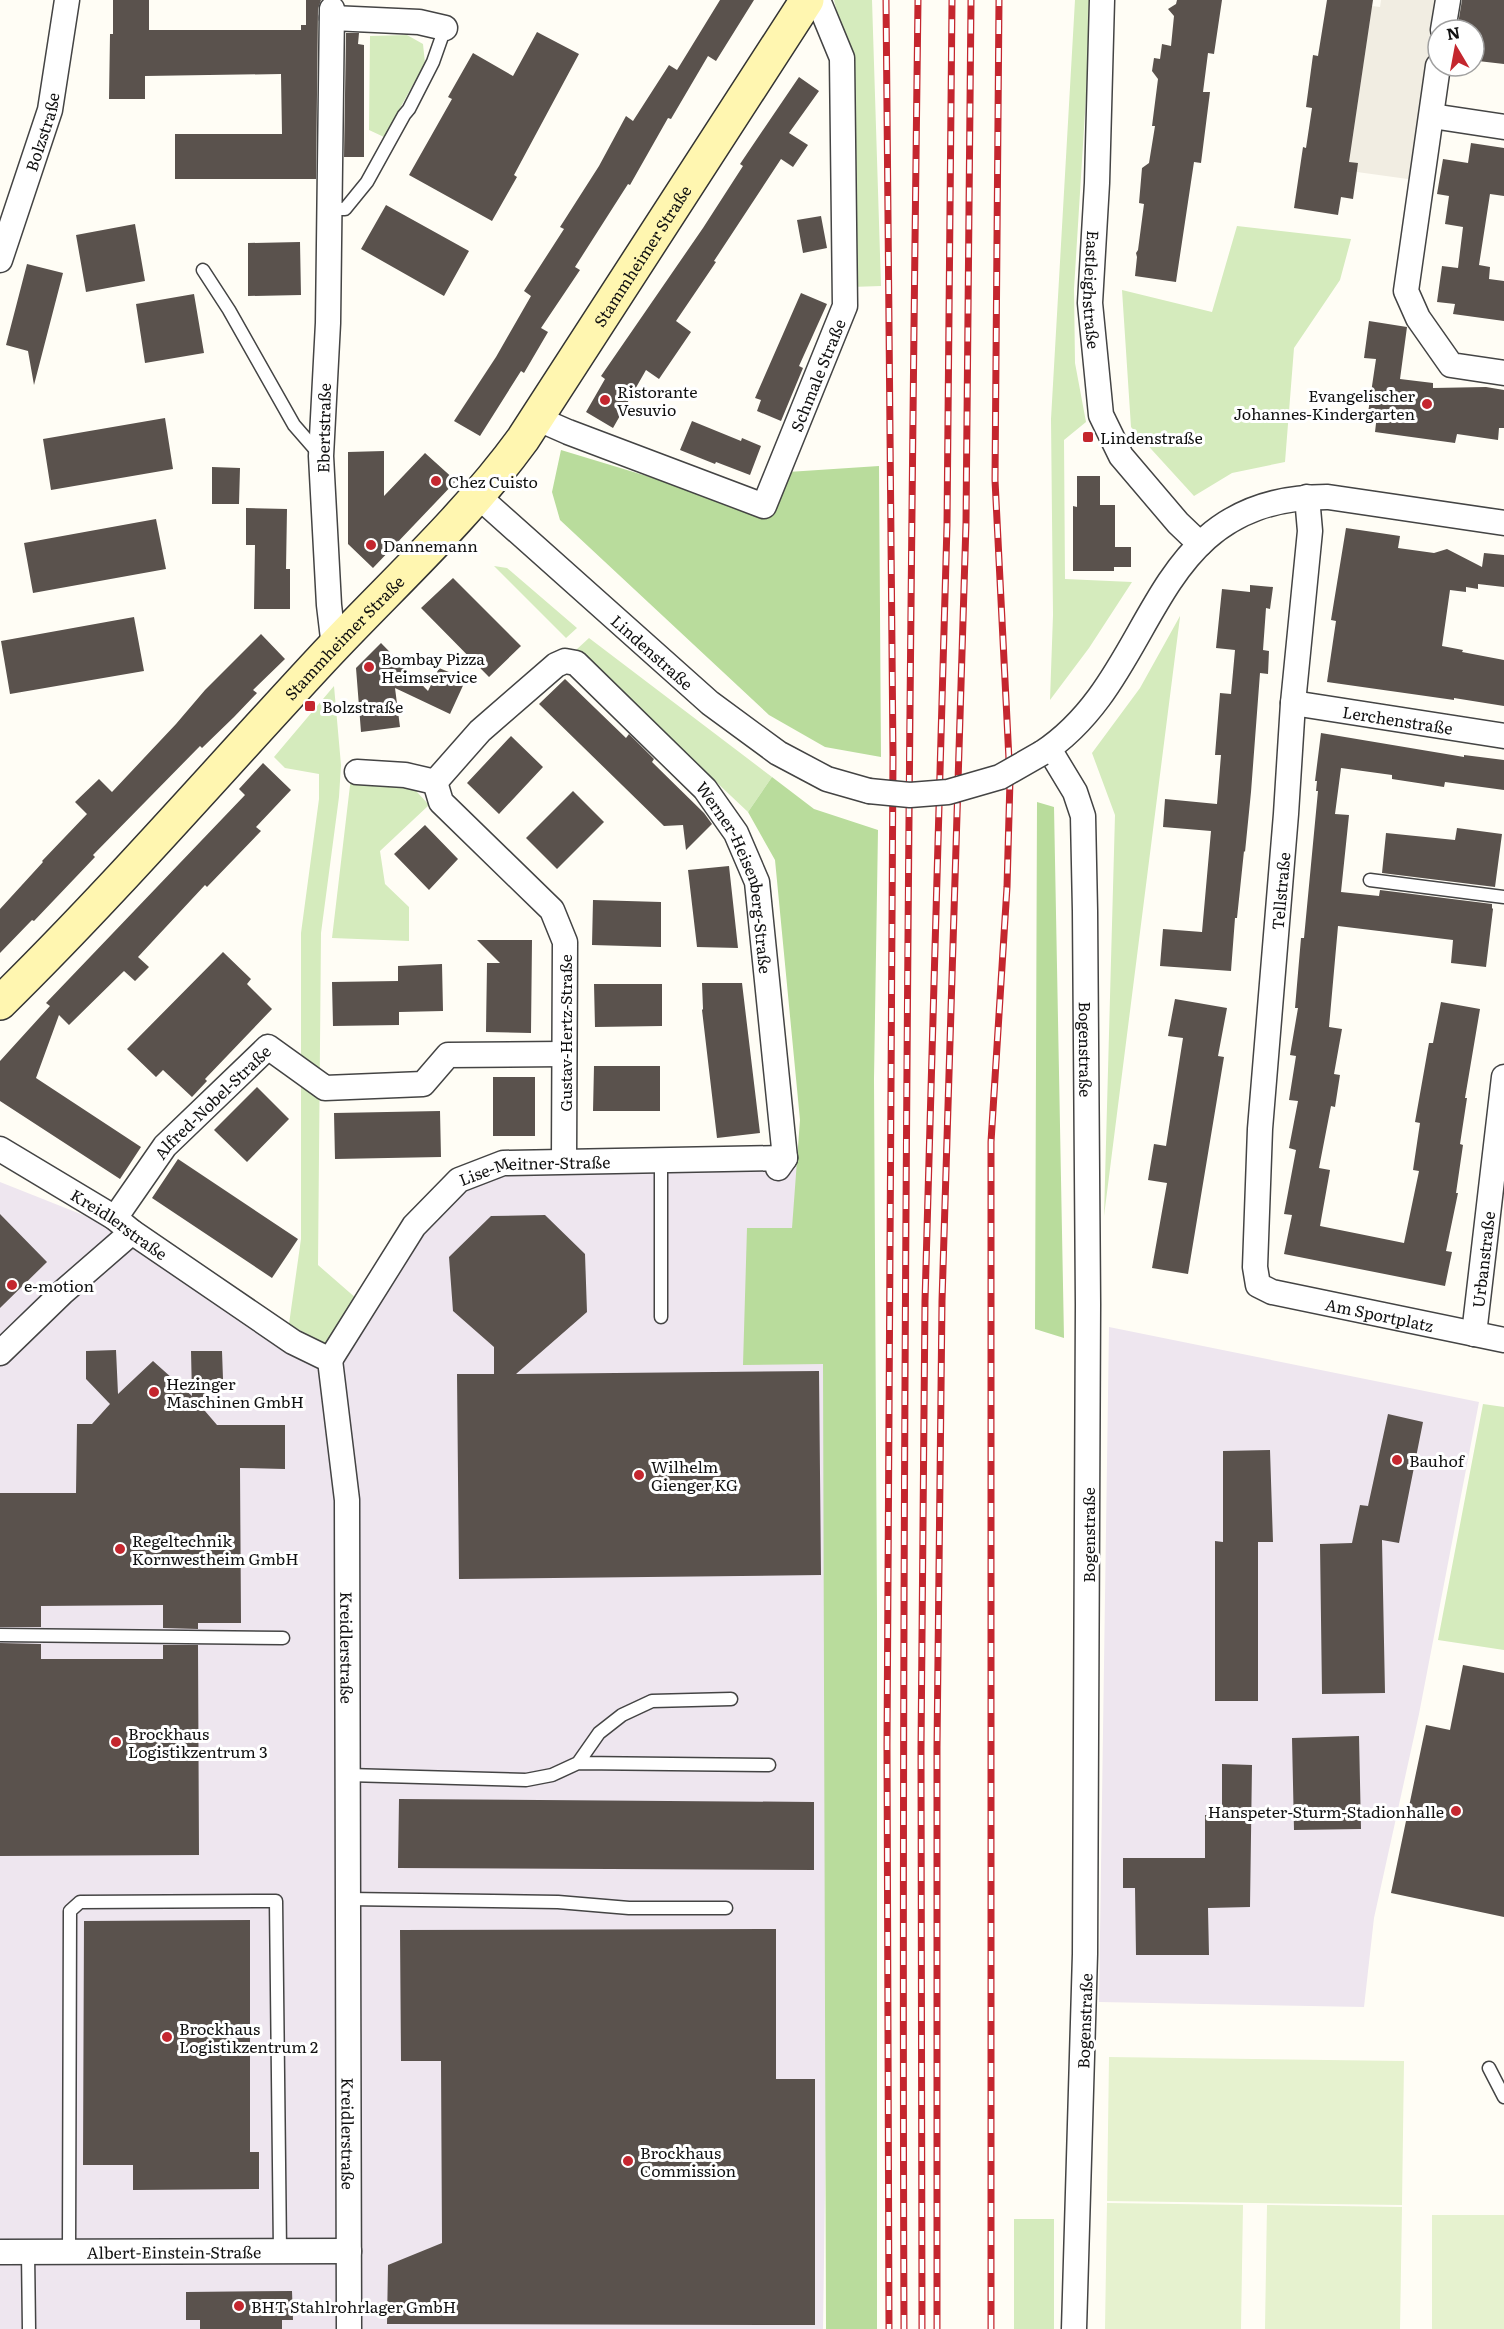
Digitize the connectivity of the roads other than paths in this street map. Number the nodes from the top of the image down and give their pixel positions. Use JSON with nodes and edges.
{"nodes":[{"id":1,"x":67,"y":0,"type":"edge"},
{"id":2,"x":807,"y":0,"type":"edge"},
{"id":3,"x":818,"y":0,"type":"edge"},
{"id":4,"x":1102,"y":0,"type":"edge"},
{"id":5,"x":1448,"y":0,"type":"edge"},
{"id":6,"x":1445,"y":18,"type":"edge"},
{"id":7,"x":445,"y":28,"type":"joint"},
{"id":8,"x":1437,"y":78,"type":"edge"},
{"id":9,"x":1432,"y":116,"type":"junction"},
{"id":10,"x":1504,"y":127,"type":"edge"},
{"id":11,"x":330,"y":209,"type":"junction"},
{"id":12,"x":0,"y":260,"type":"edge"},
{"id":13,"x":203,"y":270,"type":"dead end"},
{"id":14,"x":1504,"y":373,"type":"edge"},
{"id":15,"x":536,"y":418,"type":"junction"},
{"id":16,"x":321,"y":456,"type":"junction"},
{"id":17,"x":478,"y":496,"type":"junction"},
{"id":18,"x":1307,"y":497,"type":"junction"},
{"id":19,"x":1504,"y":523,"type":"edge"},
{"id":20,"x":1200,"y":544,"type":"junction"},
{"id":21,"x":334,"y":647,"type":"junction"},
{"id":22,"x":1293,"y":703,"type":"junction"},
{"id":23,"x":1504,"y":736,"type":"edge"},
{"id":24,"x":1045,"y":751,"type":"junction"},
{"id":25,"x":357,"y":772,"type":"dead end"},
{"id":26,"x":435,"y":782,"type":"junction"},
{"id":27,"x":1370,"y":880,"type":"dead end"},
{"id":28,"x":1504,"y":897,"type":"edge"},
{"id":29,"x":0,"y":1003,"type":"edge"},
{"id":30,"x":564,"y":1054,"type":"junction"},
{"id":31,"x":1504,"y":1077,"type":"edge"},
{"id":32,"x":0,"y":1149,"type":"edge"},
{"id":33,"x":661,"y":1159,"type":"junction"},
{"id":34,"x":564,"y":1161,"type":"junction"},
{"id":35,"x":781,"y":1163,"type":"joint"},
{"id":36,"x":124,"y":1225,"type":"junction"},
{"id":37,"x":1258,"y":1286,"type":"joint"},
{"id":38,"x":661,"y":1317,"type":"dead end"},
{"id":39,"x":1474,"y":1334,"type":"junction"},
{"id":40,"x":1504,"y":1340,"type":"edge"},
{"id":41,"x":0,"y":1353,"type":"edge"},
{"id":42,"x":330,"y":1360,"type":"junction"},
{"id":43,"x":0,"y":1635,"type":"edge"},
{"id":44,"x":282,"y":1638,"type":"dead end"},
{"id":45,"x":732,"y":1699,"type":"dead end"},
{"id":46,"x":578,"y":1763,"type":"junction"},
{"id":47,"x":769,"y":1765,"type":"dead end"},
{"id":48,"x":348,"y":1774,"type":"junction"},
{"id":49,"x":348,"y":1899,"type":"junction"},
{"id":50,"x":726,"y":1908,"type":"dead end"},
{"id":51,"x":1489,"y":2068,"type":"dead end"},
{"id":52,"x":1504,"y":2097,"type":"edge"},
{"id":53,"x":280,"y":2251,"type":"junction"},
{"id":54,"x":349,"y":2251,"type":"junction"},
{"id":55,"x":0,"y":2252,"type":"edge"},
{"id":56,"x":28,"y":2252,"type":"junction"},
{"id":57,"x":69,"y":2252,"type":"junction"},
{"id":58,"x":29,"y":2329,"type":"edge"},
{"id":59,"x":349,"y":2329,"type":"edge"},
{"id":60,"x":1074,"y":2329,"type":"edge"}],
"edges":[{"from":1,"to":12,"type":"street","name":"Bolzstraße"},
{"from":2,"to":15,"type":"main road","name":"Stammheimer Straße"},
{"from":3,"to":15,"type":"street","name":"Schmale Straße"},
{"from":4,"to":20,"type":"street","name":"Eastleighstraße"},
{"from":5,"to":6,"type":"street"},
{"from":7,"to":11,"type":"lane","name":"Ebertstraße"},
{"from":7,"to":11,"type":"street","name":"Ebertstraße"},
{"from":8,"to":9,"type":"street"},
{"from":9,"to":10,"type":"street"},
{"from":9,"to":14,"type":"street"},
{"from":11,"to":16,"type":"street","name":"Ebertstraße"},
{"from":13,"to":16,"type":"lane"},
{"from":15,"to":17,"type":"main road","name":"Stammheimer Straße"},
{"from":16,"to":21,"type":"street","name":"Ebertstraße"},
{"from":17,"to":21,"type":"main road","name":"Stammheimer Straße"},
{"from":17,"to":24,"type":"street","name":"Lindenstraße","bridge":true},
{"from":18,"to":19,"type":"street","name":"Lindenstraße"},
{"from":18,"to":20,"type":"street","name":"Lindenstraße"},
{"from":18,"to":22,"type":"street","name":"Tellstraße"},
{"from":20,"to":24,"type":"street","name":"Lindenstraße"},
{"from":21,"to":29,"type":"main road","name":"Stammheimer Straße"},
{"from":22,"to":23,"type":"street","name":"Lerchenstraße"},
{"from":22,"to":37,"type":"street","name":"Tellstraße"},
{"from":24,"to":60,"type":"street","name":"Bogenstraße"},
{"from":25,"to":26,"type":"street"},
{"from":26,"to":30,"type":"street","name":"Gustav-Hertz-Straße"},
{"from":26,"to":35,"type":"street","name":"Werner-Heisenberg-Straße"},
{"from":27,"to":28,"type":"lane"},
{"from":30,"to":34,"type":"street","name":"Gustav-Hertz-Straße"},
{"from":30,"to":36,"type":"street","name":"Alfred-Nobel-Straße"},
{"from":31,"to":39,"type":"street","name":"Urbanstraße"},
{"from":32,"to":36,"type":"street","name":"Kreidlerstraße"},
{"from":33,"to":34,"type":"street","name":"Lise-Meitner-Straße"},
{"from":33,"to":35,"type":"street","name":"Lise-Meitner-Straße"},
{"from":33,"to":38,"type":"lane"},
{"from":34,"to":42,"type":"street","name":"Lise-Meitner-Straße"},
{"from":36,"to":41,"type":"street"},
{"from":36,"to":42,"type":"street","name":"Kreidlerstraße"},
{"from":37,"to":39,"type":"street","name":"Am Sportplatz"},
{"from":39,"to":40,"type":"street","name":"Am Sportplatz"},
{"from":42,"to":48,"type":"street","name":"Kreidlerstraße"},
{"from":43,"to":44,"type":"lane"},
{"from":45,"to":46,"type":"lane"},
{"from":46,"to":47,"type":"lane"},
{"from":46,"to":48,"type":"lane"},
{"from":48,"to":49,"type":"street","name":"Kreidlerstraße"},
{"from":49,"to":50,"type":"lane"},
{"from":49,"to":54,"type":"street","name":"Kreidlerstraße"},
{"from":51,"to":52,"type":"lane"},
{"from":53,"to":54,"type":"street","name":"Albert-Einstein-Straße"},
{"from":53,"to":57,"type":"street","name":"Albert-Einstein-Straße"},
{"from":53,"to":57,"type":"lane"},
{"from":54,"to":59,"type":"street","name":"Kreidlerstraße"},
{"from":55,"to":56,"type":"street","name":"Albert-Einstein-Straße"},
{"from":56,"to":57,"type":"street","name":"Albert-Einstein-Straße"},
{"from":56,"to":58,"type":"lane"}]}
